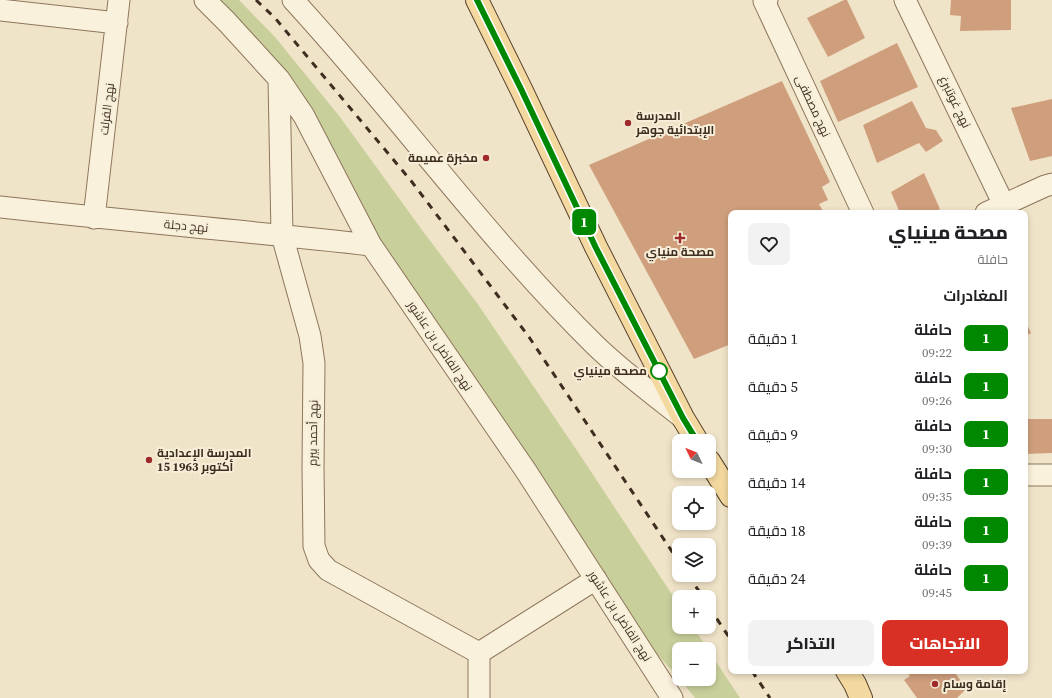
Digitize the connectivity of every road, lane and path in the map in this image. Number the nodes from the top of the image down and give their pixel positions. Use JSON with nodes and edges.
{"nodes":[{"id":1,"x":119,"y":0,"type":"edge"},
{"id":2,"x":205,"y":0,"type":"edge"},
{"id":3,"x":293,"y":0,"type":"edge"},
{"id":4,"x":477,"y":0,"type":"edge"},
{"id":5,"x":765,"y":0,"type":"edge"},
{"id":6,"x":905,"y":0,"type":"edge"},
{"id":7,"x":0,"y":10,"type":"edge"},
{"id":8,"x":117,"y":23,"type":"junction"},
{"id":9,"x":279,"y":79,"type":"junction"},
{"id":10,"x":1052,"y":184,"type":"edge"},
{"id":11,"x":0,"y":207,"type":"edge"},
{"id":12,"x":995,"y":209,"type":"edge"},
{"id":13,"x":862,"y":210,"type":"edge"},
{"id":14,"x":94,"y":218,"type":"junction"},
{"id":15,"x":282,"y":235,"type":"junction"},
{"id":16,"x":371,"y":245,"type":"junction"},
{"id":17,"x":683,"y":418,"type":"junction"},
{"id":18,"x":693,"y":434,"type":"edge"},
{"id":19,"x":716,"y":472,"type":"edge"},
{"id":20,"x":1028,"y":475,"type":"edge"},
{"id":21,"x":1052,"y":475,"type":"edge"},
{"id":22,"x":728,"y":491,"type":"edge"},
{"id":23,"x":596,"y":579,"type":"junction"},
{"id":24,"x":479,"y":653,"type":"junction"},
{"id":25,"x":664,"y":693,"type":"edge"},
{"id":26,"x":479,"y":698,"type":"edge"}],
"edges":[{"from":1,"to":8,"type":"street","name":"نهج الفرلت"},
{"from":2,"to":9,"type":"street","name":"نهج الفاضل بن عاشور"},
{"from":3,"to":17,"type":"street"},
{"from":4,"to":17,"type":"main road"},
{"from":5,"to":13,"type":"street","name":"نهج مصطفى"},
{"from":6,"to":12,"type":"street","name":"نهج غوتنبرغ"},
{"from":7,"to":8,"type":"street"},
{"from":8,"to":14,"type":"street","name":"نهج الفرلت"},
{"from":9,"to":15,"type":"street","name":"نهج أحمد بيرم"},
{"from":9,"to":16,"type":"street","name":"نهج الفاضل بن عاشور"},
{"from":10,"to":12,"type":"street"},
{"from":11,"to":14,"type":"street","name":"نهج دجلة"},
{"from":14,"to":15,"type":"street","name":"نهج دجلة"},
{"from":15,"to":16,"type":"street","name":"نهج دجلة"},
{"from":15,"to":24,"type":"street","name":"نهج أحمد بيرم"},
{"from":16,"to":23,"type":"street","name":"نهج الفاضل بن عاشور"},
{"from":17,"to":18,"type":"main road"},
{"from":19,"to":22,"type":"main road"},
{"from":20,"to":21,"type":"street"},
{"from":23,"to":24,"type":"street"},
{"from":23,"to":25,"type":"street","name":"نهج الفاضل بن عاشور"},
{"from":24,"to":26,"type":"street"}]}
